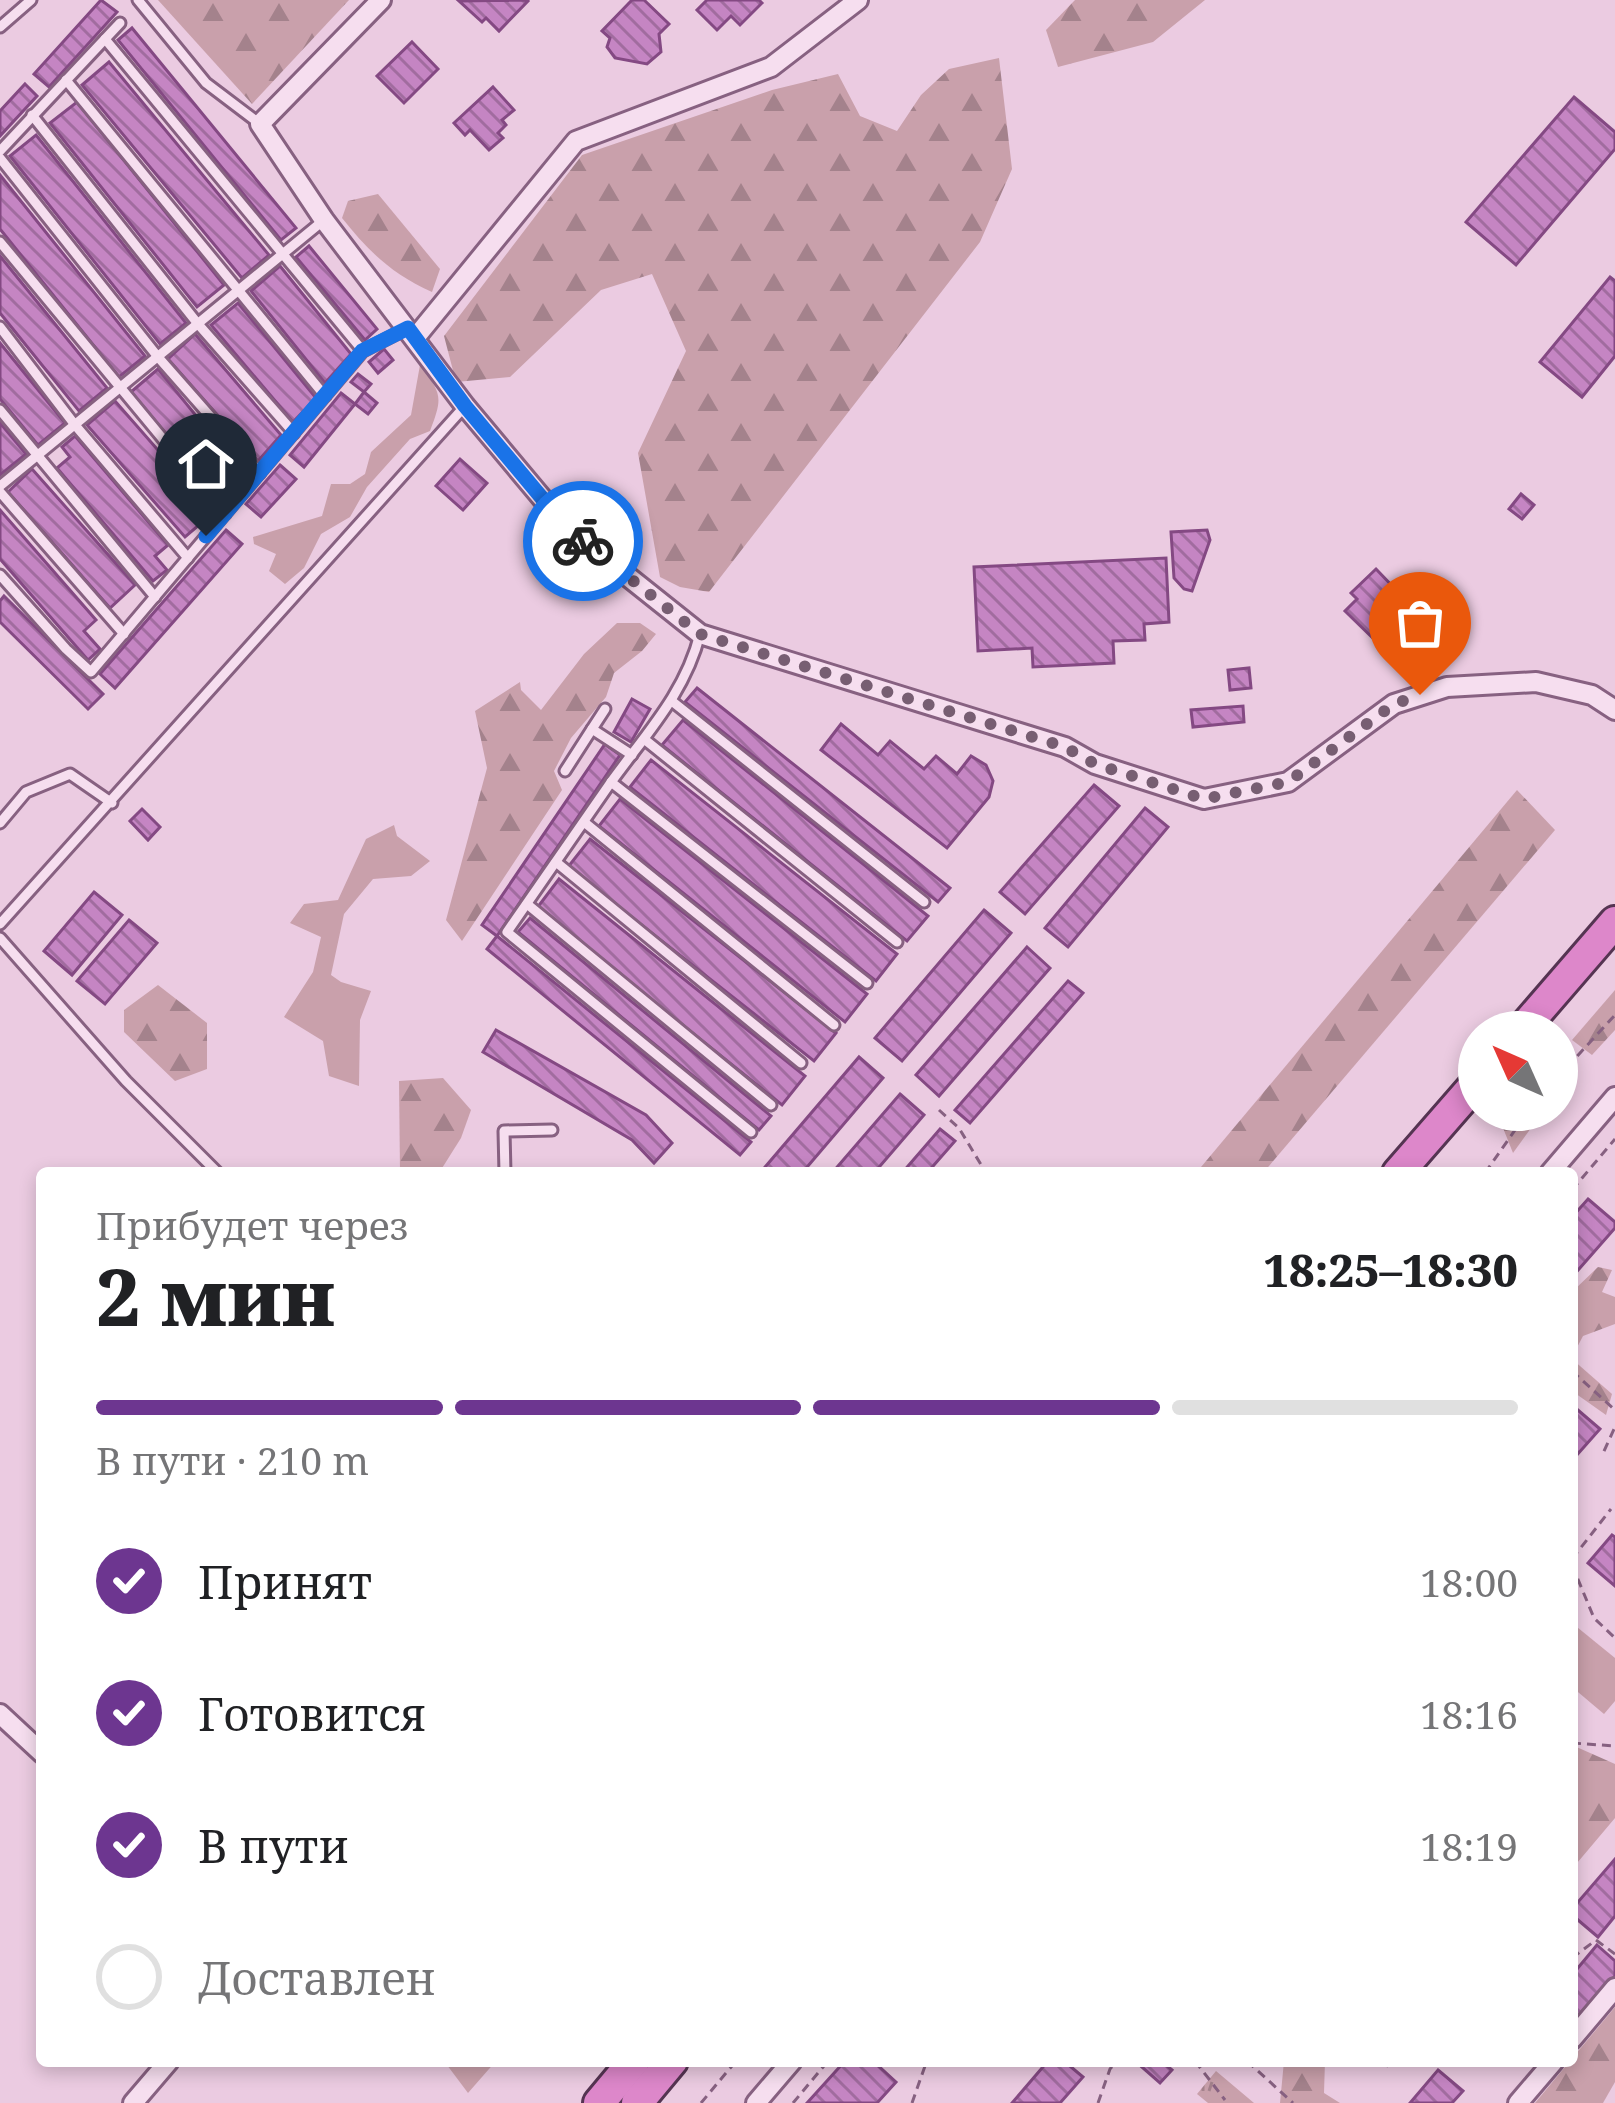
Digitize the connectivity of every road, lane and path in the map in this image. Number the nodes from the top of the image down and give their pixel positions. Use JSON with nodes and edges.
{"nodes":[{"id":1,"x":32,"y":0,"type":"edge"},
{"id":2,"x":138,"y":0,"type":"edge"},
{"id":3,"x":381,"y":0,"type":"edge"},
{"id":4,"x":859,"y":0,"type":"edge"},
{"id":5,"x":120,"y":23,"type":"dead end"},
{"id":6,"x":0,"y":27,"type":"edge"},
{"id":7,"x":105,"y":38,"type":"junction"},
{"id":8,"x":66,"y":80,"type":"junction"},
{"id":9,"x":32,"y":115,"type":"junction"},
{"id":10,"x":260,"y":124,"type":"junction"},
{"id":11,"x":0,"y":155,"type":"edge"},
{"id":12,"x":323,"y":220,"type":"junction"},
{"id":13,"x":0,"y":242,"type":"edge"},
{"id":14,"x":283,"y":255,"type":"junction"},
{"id":15,"x":239,"y":290,"type":"junction"},
{"id":16,"x":198,"y":324,"type":"junction"},
{"id":17,"x":0,"y":327,"type":"edge"},
{"id":18,"x":412,"y":333,"type":"junction"},
{"id":19,"x":362,"y":351,"type":"junction"},
{"id":20,"x":158,"y":357,"type":"junction"},
{"id":21,"x":119,"y":389,"type":"junction"},
{"id":22,"x":325,"y":396,"type":"junction"},
{"id":23,"x":465,"y":406,"type":"junction"},
{"id":24,"x":0,"y":410,"type":"edge"},
{"id":25,"x":75,"y":425,"type":"junction"},
{"id":26,"x":293,"y":433,"type":"junction"},
{"id":27,"x":37,"y":455,"type":"junction"},
{"id":28,"x":260,"y":472,"type":"junction"},
{"id":29,"x":0,"y":489,"type":"edge"},
{"id":30,"x":225,"y":514,"type":"junction"},
{"id":31,"x":188,"y":558,"type":"junction"},
{"id":32,"x":0,"y":575,"type":"edge"},
{"id":33,"x":155,"y":597,"type":"junction"},
{"id":34,"x":124,"y":634,"type":"junction"},
{"id":35,"x":700,"y":634,"type":"junction"},
{"id":36,"x":673,"y":702,"type":"junction"},
{"id":37,"x":605,"y":709,"type":"dead end"},
{"id":38,"x":1615,"y":710,"type":"edge"},
{"id":39,"x":592,"y":728,"type":"junction"},
{"id":40,"x":644,"y":739,"type":"junction"},
{"id":41,"x":632,"y":754,"type":"junction"},
{"id":42,"x":566,"y":771,"type":"dead end"},
{"id":43,"x":611,"y":782,"type":"junction"},
{"id":44,"x":112,"y":803,"type":"junction"},
{"id":45,"x":584,"y":822,"type":"junction"},
{"id":46,"x":0,"y":823,"type":"edge"},
{"id":47,"x":556,"y":862,"type":"junction"},
{"id":48,"x":924,"y":902,"type":"dead end"},
{"id":49,"x":526,"y":904,"type":"junction"},
{"id":50,"x":1615,"y":922,"type":"edge"},
{"id":51,"x":0,"y":924,"type":"edge"},
{"id":52,"x":0,"y":938,"type":"edge"},
{"id":53,"x":897,"y":942,"type":"dead end"},
{"id":54,"x":1615,"y":953,"type":"edge"},
{"id":55,"x":866,"y":983,"type":"dead end"},
{"id":56,"x":1538,"y":1011,"type":"edge"},
{"id":57,"x":1565,"y":1011,"type":"edge"},
{"id":58,"x":1615,"y":1015,"type":"edge"},
{"id":59,"x":834,"y":1025,"type":"dead end"},
{"id":60,"x":1578,"y":1055,"type":"edge"},
{"id":61,"x":801,"y":1063,"type":"dead end"},
{"id":62,"x":1615,"y":1097,"type":"edge"},
{"id":63,"x":1458,"y":1104,"type":"edge"},
{"id":64,"x":771,"y":1105,"type":"dead end"},
{"id":65,"x":939,"y":1110,"type":"dead end"},
{"id":66,"x":552,"y":1130,"type":"dead end"},
{"id":67,"x":1462,"y":1131,"type":"edge"},
{"id":68,"x":1514,"y":1131,"type":"edge"},
{"id":69,"x":751,"y":1132,"type":"dead end"},
{"id":70,"x":1615,"y":1139,"type":"edge"},
{"id":71,"x":212,"y":1167,"type":"edge"},
{"id":72,"x":505,"y":1167,"type":"edge"},
{"id":73,"x":982,"y":1167,"type":"edge"},
{"id":74,"x":1403,"y":1167,"type":"edge"},
{"id":75,"x":1431,"y":1167,"type":"edge"},
{"id":76,"x":1489,"y":1167,"type":"edge"},
{"id":77,"x":1555,"y":1167,"type":"edge"},
{"id":78,"x":1578,"y":1183,"type":"edge"},
{"id":79,"x":1578,"y":1376,"type":"edge"},
{"id":80,"x":1615,"y":1410,"type":"edge"},
{"id":81,"x":1615,"y":1427,"type":"edge"},
{"id":82,"x":1604,"y":1451,"type":"dead end"},
{"id":83,"x":1611,"y":1510,"type":"dead end"},
{"id":84,"x":1578,"y":1554,"type":"edge"},
{"id":85,"x":1578,"y":1577,"type":"edge"},
{"id":86,"x":1615,"y":1638,"type":"edge"},
{"id":87,"x":2,"y":1720,"type":"edge"},
{"id":88,"x":1578,"y":1743,"type":"edge"},
{"id":89,"x":1615,"y":1746,"type":"edge"},
{"id":90,"x":36,"y":1749,"type":"edge"},
{"id":91,"x":1578,"y":1954,"type":"edge"},
{"id":92,"x":1615,"y":1954,"type":"edge"},
{"id":93,"x":1615,"y":1988,"type":"edge"},
{"id":94,"x":1578,"y":2032,"type":"edge"},
{"id":95,"x":164,"y":2067,"type":"edge"},
{"id":96,"x":629,"y":2067,"type":"edge"},
{"id":97,"x":667,"y":2067,"type":"edge"},
{"id":98,"x":731,"y":2067,"type":"edge"},
{"id":99,"x":788,"y":2067,"type":"edge"},
{"id":100,"x":824,"y":2067,"type":"edge"},
{"id":101,"x":925,"y":2067,"type":"edge"},
{"id":102,"x":1114,"y":2067,"type":"edge"},
{"id":103,"x":1200,"y":2067,"type":"edge"},
{"id":104,"x":1254,"y":2067,"type":"edge"},
{"id":105,"x":1389,"y":2067,"type":"edge"},
{"id":106,"x":1549,"y":2067,"type":"edge"},
{"id":107,"x":1393,"y":2070,"type":"dead end"},
{"id":108,"x":1225,"y":2100,"type":"edge"},
{"id":109,"x":133,"y":2103,"type":"edge"},
{"id":110,"x":599,"y":2103,"type":"edge"},
{"id":111,"x":637,"y":2103,"type":"edge"},
{"id":112,"x":700,"y":2103,"type":"edge"},
{"id":113,"x":756,"y":2103,"type":"edge"},
{"id":114,"x":793,"y":2103,"type":"edge"},
{"id":115,"x":912,"y":2103,"type":"edge"},
{"id":116,"x":1098,"y":2103,"type":"edge"},
{"id":117,"x":1293,"y":2103,"type":"edge"},
{"id":118,"x":1519,"y":2103,"type":"edge"}],
"edges":[{"from":1,"to":6,"type":"lane"},
{"from":2,"to":10,"type":"lane"},
{"from":3,"to":10,"type":"street"},
{"from":4,"to":18,"type":"street"},
{"from":5,"to":7,"type":"lane"},
{"from":7,"to":8,"type":"lane"},
{"from":7,"to":14,"type":"lane"},
{"from":8,"to":9,"type":"lane"},
{"from":8,"to":15,"type":"lane"},
{"from":9,"to":11,"type":"lane"},
{"from":9,"to":16,"type":"lane"},
{"from":10,"to":12,"type":"street"},
{"from":11,"to":20,"type":"lane"},
{"from":12,"to":14,"type":"lane"},
{"from":12,"to":18,"type":"street"},
{"from":13,"to":21,"type":"lane"},
{"from":14,"to":15,"type":"lane"},
{"from":14,"to":19,"type":"lane"},
{"from":15,"to":16,"type":"lane"},
{"from":15,"to":22,"type":"lane"},
{"from":16,"to":20,"type":"lane"},
{"from":16,"to":26,"type":"lane"},
{"from":17,"to":25,"type":"lane"},
{"from":18,"to":19,"type":"lane"},
{"from":18,"to":23,"type":"street"},
{"from":19,"to":22,"type":"lane"},
{"from":20,"to":21,"type":"lane"},
{"from":20,"to":28,"type":"lane"},
{"from":21,"to":25,"type":"lane"},
{"from":21,"to":30,"type":"lane"},
{"from":22,"to":26,"type":"lane"},
{"from":23,"to":35,"type":"street"},
{"from":23,"to":44,"type":"lane"},
{"from":24,"to":27,"type":"lane"},
{"from":25,"to":27,"type":"lane"},
{"from":25,"to":31,"type":"lane"},
{"from":26,"to":28,"type":"lane"},
{"from":27,"to":29,"type":"lane"},
{"from":27,"to":33,"type":"lane"},
{"from":28,"to":30,"type":"lane"},
{"from":29,"to":34,"type":"lane"},
{"from":30,"to":31,"type":"lane"},
{"from":31,"to":33,"type":"lane"},
{"from":32,"to":34,"type":"lane"},
{"from":33,"to":34,"type":"lane"},
{"from":35,"to":36,"type":"lane"},
{"from":35,"to":38,"type":"street"},
{"from":36,"to":40,"type":"lane"},
{"from":36,"to":48,"type":"lane"},
{"from":37,"to":39,"type":"lane"},
{"from":39,"to":41,"type":"lane"},
{"from":39,"to":42,"type":"lane"},
{"from":40,"to":41,"type":"lane"},
{"from":40,"to":53,"type":"lane"},
{"from":41,"to":43,"type":"lane"},
{"from":43,"to":45,"type":"lane"},
{"from":43,"to":55,"type":"lane"},
{"from":44,"to":46,"type":"lane"},
{"from":44,"to":51,"type":"lane"},
{"from":45,"to":47,"type":"lane"},
{"from":45,"to":59,"type":"lane"},
{"from":47,"to":49,"type":"lane"},
{"from":47,"to":61,"type":"lane"},
{"from":49,"to":64,"type":"lane"},
{"from":49,"to":69,"type":"lane"},
{"from":50,"to":56,"type":"highway"},
{"from":52,"to":71,"type":"lane"},
{"from":54,"to":57,"type":"highway"},
{"from":58,"to":60,"type":"path"},
{"from":62,"to":77,"type":"street"},
{"from":63,"to":74,"type":"highway"},
{"from":65,"to":73,"type":"path"},
{"from":66,"to":72,"type":"lane"},
{"from":67,"to":75,"type":"highway"},
{"from":68,"to":76,"type":"path"},
{"from":70,"to":78,"type":"path"},
{"from":79,"to":80,"type":"path"},
{"from":81,"to":82,"type":"path"},
{"from":83,"to":84,"type":"path"},
{"from":85,"to":86,"type":"path"},
{"from":87,"to":90,"type":"street"},
{"from":88,"to":89,"type":"path"},
{"from":91,"to":92,"type":"path"},
{"from":93,"to":94,"type":"street"},
{"from":95,"to":109,"type":"street"},
{"from":96,"to":110,"type":"highway"},
{"from":97,"to":111,"type":"highway"},
{"from":98,"to":112,"type":"path"},
{"from":99,"to":113,"type":"street"},
{"from":100,"to":114,"type":"path"},
{"from":101,"to":115,"type":"path"},
{"from":102,"to":116,"type":"path"},
{"from":103,"to":108,"type":"path"},
{"from":104,"to":117,"type":"path"},
{"from":105,"to":107,"type":"path"},
{"from":106,"to":118,"type":"street"}]}
